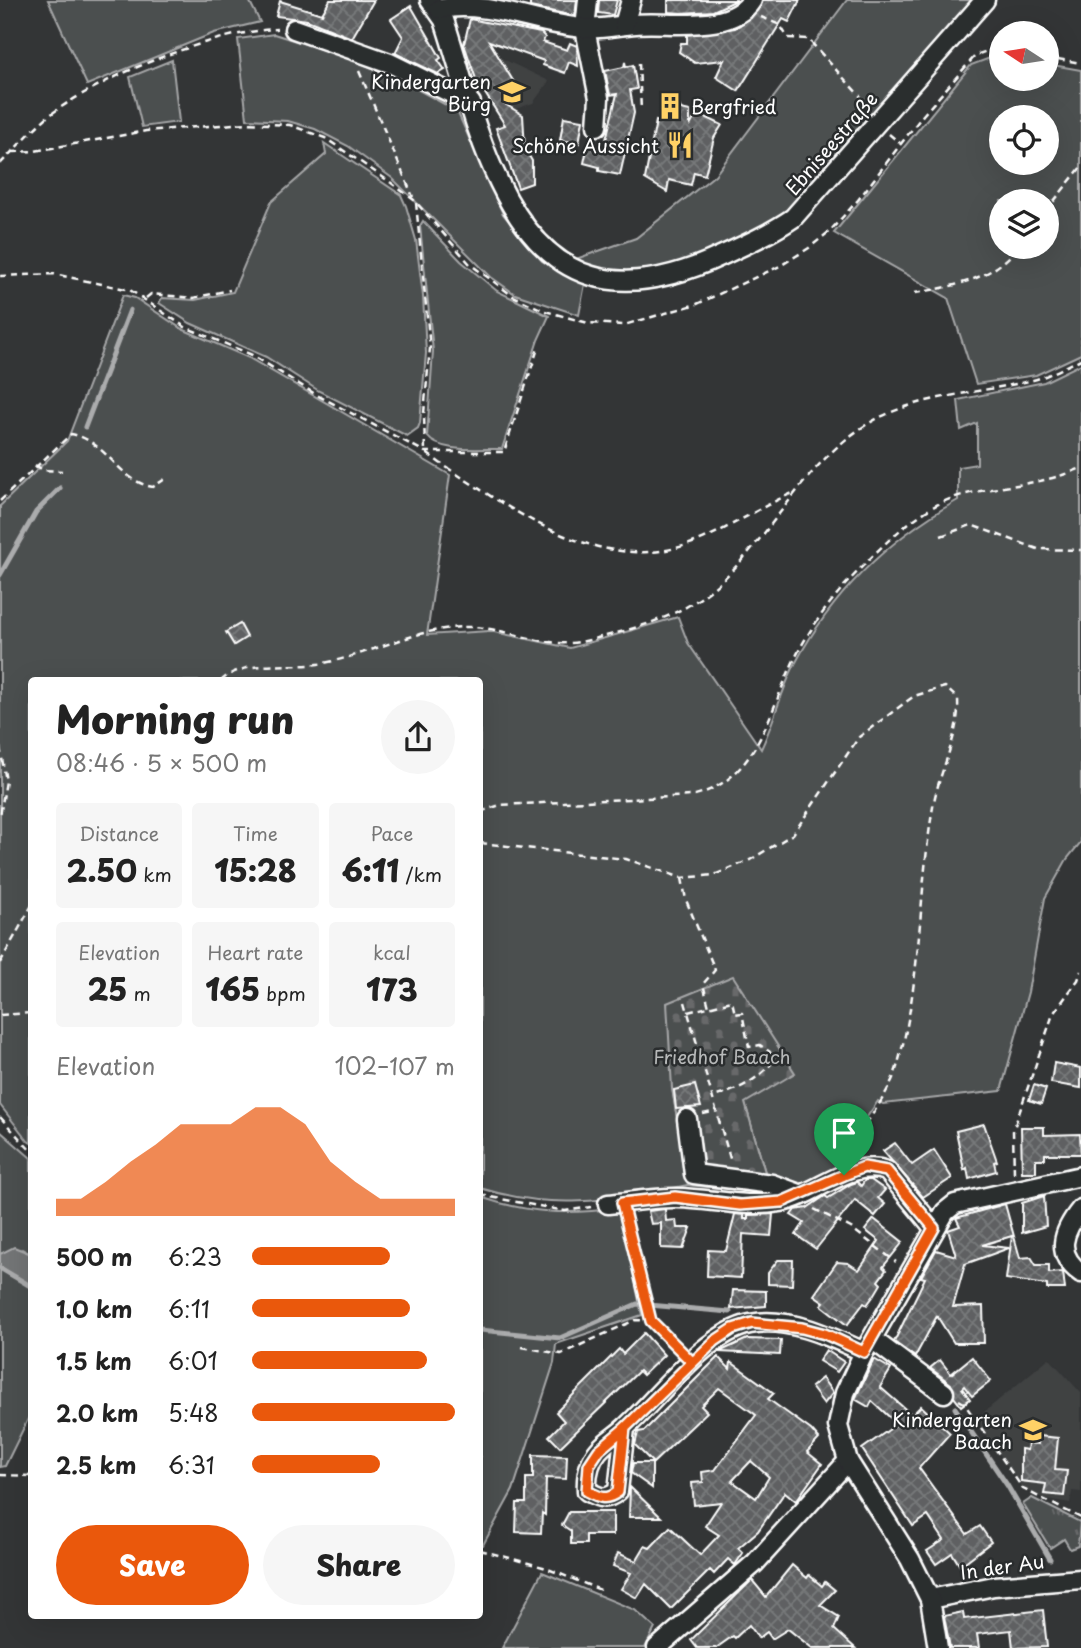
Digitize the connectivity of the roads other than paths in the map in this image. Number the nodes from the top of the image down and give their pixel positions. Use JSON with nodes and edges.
{"nodes":[{"id":1,"x":588,"y":0,"type":"edge"},
{"id":2,"x":631,"y":0,"type":"edge"},
{"id":3,"x":985,"y":0,"type":"edge"},
{"id":4,"x":489,"y":2,"type":"edge"},
{"id":5,"x":435,"y":5,"type":"edge"},
{"id":6,"x":749,"y":5,"type":"edge"},
{"id":7,"x":624,"y":25,"type":"junction"},
{"id":8,"x":294,"y":29,"type":"road end"},
{"id":9,"x":584,"y":29,"type":"junction"},
{"id":10,"x":471,"y":103,"type":"junction"},
{"id":11,"x":597,"y":126,"type":"dead end"},
{"id":12,"x":687,"y":1119,"type":"dead end"},
{"id":13,"x":1081,"y":1176,"type":"edge"},
{"id":14,"x":800,"y":1196,"type":"junction"},
{"id":15,"x":615,"y":1203,"type":"road end"},
{"id":16,"x":1081,"y":1209,"type":"edge"},
{"id":17,"x":934,"y":1228,"type":"junction"},
{"id":18,"x":1081,"y":1273,"type":"edge"},
{"id":19,"x":868,"y":1345,"type":"junction"},
{"id":20,"x":944,"y":1393,"type":"road end"},
{"id":21,"x":625,"y":1428,"type":"dead end"},
{"id":22,"x":848,"y":1461,"type":"junction"},
{"id":23,"x":1081,"y":1578,"type":"edge"},
{"id":24,"x":930,"y":1599,"type":"junction"},
{"id":25,"x":660,"y":1647,"type":"edge"},
{"id":26,"x":938,"y":1648,"type":"edge"}],
"edges":[{"from":1,"to":9,"type":"street"},
{"from":2,"to":7,"type":"street"},
{"from":3,"to":10,"type":"street","name":"Ebniseestraße"},
{"from":4,"to":5,"type":"street"},
{"from":4,"to":9,"type":"street"},
{"from":5,"to":10,"type":"street","name":"Ebniseestraße"},
{"from":6,"to":7,"type":"street"},
{"from":7,"to":9,"type":"street"},
{"from":8,"to":10,"type":"street"},
{"from":9,"to":11,"type":"street"},
{"from":12,"to":14,"type":"street"},
{"from":13,"to":17,"type":"street"},
{"from":14,"to":15,"type":"street"},
{"from":14,"to":17,"type":"street"},
{"from":16,"to":18,"type":"street"},
{"from":17,"to":19,"type":"street"},
{"from":19,"to":20,"type":"street"},
{"from":19,"to":21,"type":"street"},
{"from":19,"to":22,"type":"street"},
{"from":22,"to":24,"type":"street"},
{"from":22,"to":25,"type":"street"},
{"from":23,"to":24,"type":"street","name":"In der Au"},
{"from":24,"to":26,"type":"street"}]}
